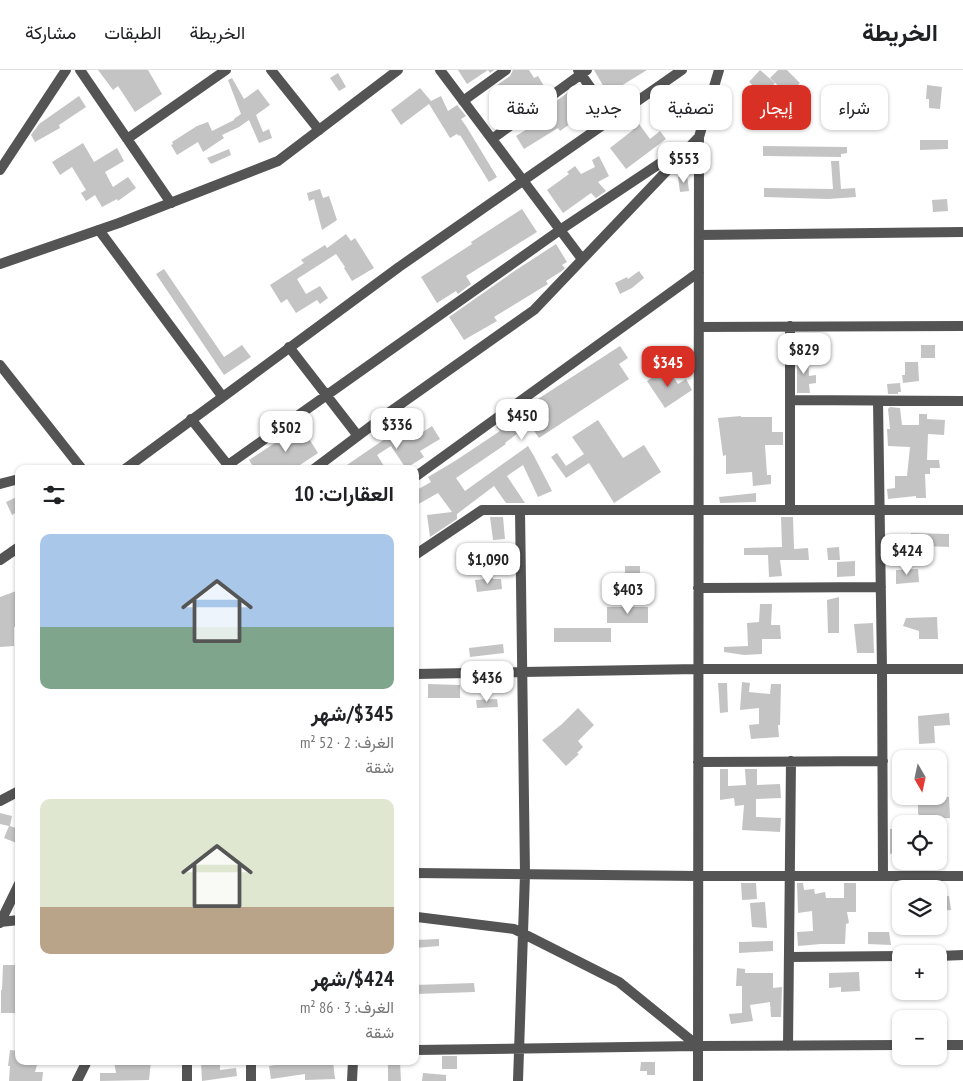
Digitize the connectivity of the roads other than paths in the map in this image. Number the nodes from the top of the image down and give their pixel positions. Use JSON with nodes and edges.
{"nodes":[{"id":1,"x":66,"y":70,"type":"edge"},
{"id":2,"x":80,"y":70,"type":"edge"},
{"id":3,"x":226,"y":70,"type":"edge"},
{"id":4,"x":271,"y":70,"type":"edge"},
{"id":5,"x":398,"y":70,"type":"edge"},
{"id":6,"x":440,"y":70,"type":"edge"},
{"id":7,"x":506,"y":70,"type":"edge"},
{"id":8,"x":682,"y":70,"type":"edge"},
{"id":9,"x":719,"y":70,"type":"edge"},
{"id":10,"x":582,"y":71,"type":"edge"},
{"id":11,"x":591,"y":85,"type":"edge"},
{"id":12,"x":640,"y":99,"type":"edge"},
{"id":13,"x":463,"y":101,"type":"junction"},
{"id":14,"x":319,"y":130,"type":"junction"},
{"id":15,"x":595,"y":130,"type":"edge"},
{"id":16,"x":698,"y":137,"type":"junction"},
{"id":17,"x":127,"y":139,"type":"junction"},
{"id":18,"x":492,"y":139,"type":"junction"},
{"id":19,"x":0,"y":170,"type":"edge"},
{"id":20,"x":523,"y":180,"type":"junction"},
{"id":21,"x":171,"y":202,"type":"junction"},
{"id":22,"x":98,"y":230,"type":"junction"},
{"id":23,"x":560,"y":230,"type":"junction"},
{"id":24,"x":963,"y":232,"type":"edge"},
{"id":25,"x":699,"y":235,"type":"junction"},
{"id":26,"x":582,"y":259,"type":"junction"},
{"id":27,"x":0,"y":264,"type":"edge"},
{"id":28,"x":699,"y":272,"type":"junction"},
{"id":29,"x":790,"y":326,"type":"junction"},
{"id":30,"x":963,"y":326,"type":"edge"},
{"id":31,"x":699,"y":327,"type":"junction"},
{"id":32,"x":289,"y":347,"type":"junction"},
{"id":33,"x":0,"y":365,"type":"edge"},
{"id":34,"x":222,"y":396,"type":"junction"},
{"id":35,"x":326,"y":396,"type":"junction"},
{"id":36,"x":790,"y":400,"type":"junction"},
{"id":37,"x":878,"y":401,"type":"junction"},
{"id":38,"x":963,"y":402,"type":"edge"},
{"id":39,"x":191,"y":419,"type":"junction"},
{"id":40,"x":358,"y":436,"type":"junction"},
{"id":41,"x":79,"y":465,"type":"edge"},
{"id":42,"x":130,"y":465,"type":"edge"},
{"id":43,"x":227,"y":465,"type":"edge"},
{"id":44,"x":232,"y":465,"type":"edge"},
{"id":45,"x":319,"y":465,"type":"edge"},
{"id":46,"x":419,"y":474,"type":"edge"},
{"id":47,"x":15,"y":480,"type":"edge"},
{"id":48,"x":0,"y":484,"type":"edge"},
{"id":49,"x":520,"y":510,"type":"junction"},
{"id":50,"x":698,"y":510,"type":"junction"},
{"id":51,"x":790,"y":510,"type":"junction"},
{"id":52,"x":880,"y":510,"type":"junction"},
{"id":53,"x":963,"y":510,"type":"edge"},
{"id":54,"x":15,"y":550,"type":"edge"},
{"id":55,"x":419,"y":553,"type":"edge"},
{"id":56,"x":0,"y":560,"type":"edge"},
{"id":57,"x":881,"y":587,"type":"junction"},
{"id":58,"x":698,"y":588,"type":"junction"},
{"id":59,"x":698,"y":669,"type":"junction"},
{"id":60,"x":882,"y":669,"type":"junction"},
{"id":61,"x":963,"y":669,"type":"edge"},
{"id":62,"x":522,"y":672,"type":"junction"},
{"id":63,"x":419,"y":674,"type":"edge"},
{"id":64,"x":791,"y":761,"type":"junction"},
{"id":65,"x":882,"y":761,"type":"junction"},
{"id":66,"x":698,"y":762,"type":"junction"},
{"id":67,"x":15,"y":793,"type":"edge"},
{"id":68,"x":0,"y":801,"type":"edge"},
{"id":69,"x":419,"y":873,"type":"edge"},
{"id":70,"x":525,"y":874,"type":"junction"},
{"id":71,"x":698,"y":876,"type":"junction"},
{"id":72,"x":790,"y":876,"type":"junction"},
{"id":73,"x":883,"y":876,"type":"junction"},
{"id":74,"x":963,"y":876,"type":"edge"},
{"id":75,"x":15,"y":892,"type":"edge"},
{"id":76,"x":419,"y":917,"type":"edge"},
{"id":77,"x":15,"y":921,"type":"edge"},
{"id":78,"x":0,"y":923,"type":"edge"},
{"id":79,"x":523,"y":934,"type":"junction"},
{"id":80,"x":963,"y":955,"type":"edge"},
{"id":81,"x":892,"y":956,"type":"edge"},
{"id":82,"x":947,"y":956,"type":"edge"},
{"id":83,"x":789,"y":957,"type":"junction"},
{"id":84,"x":947,"y":1045,"type":"edge"},
{"id":85,"x":963,"y":1045,"type":"edge"},
{"id":86,"x":698,"y":1046,"type":"junction"},
{"id":87,"x":788,"y":1046,"type":"junction"},
{"id":88,"x":892,"y":1046,"type":"edge"},
{"id":89,"x":519,"y":1049,"type":"junction"},
{"id":90,"x":419,"y":1050,"type":"edge"},
{"id":91,"x":85,"y":1065,"type":"edge"},
{"id":92,"x":187,"y":1065,"type":"edge"},
{"id":93,"x":251,"y":1065,"type":"edge"},
{"id":94,"x":353,"y":1065,"type":"edge"},
{"id":95,"x":77,"y":1081,"type":"edge"},
{"id":96,"x":187,"y":1081,"type":"edge"},
{"id":97,"x":251,"y":1081,"type":"edge"},
{"id":98,"x":352,"y":1081,"type":"edge"},
{"id":99,"x":518,"y":1081,"type":"edge"},
{"id":100,"x":698,"y":1081,"type":"edge"}],
"edges":[{"from":1,"to":19,"type":"street"},
{"from":2,"to":17,"type":"street"},
{"from":3,"to":17,"type":"street"},
{"from":4,"to":14,"type":"street"},
{"from":5,"to":14,"type":"street"},
{"from":6,"to":13,"type":"street"},
{"from":7,"to":13,"type":"street"},
{"from":8,"to":12,"type":"street"},
{"from":9,"to":16,"type":"street"},
{"from":10,"to":11,"type":"street"},
{"from":10,"to":18,"type":"street"},
{"from":13,"to":18,"type":"street"},
{"from":14,"to":21,"type":"street"},
{"from":15,"to":20,"type":"street"},
{"from":16,"to":23,"type":"street"},
{"from":16,"to":25,"type":"street"},
{"from":16,"to":26,"type":"street"},
{"from":17,"to":21,"type":"street"},
{"from":18,"to":20,"type":"street"},
{"from":20,"to":23,"type":"street"},
{"from":20,"to":32,"type":"street"},
{"from":21,"to":22,"type":"street"},
{"from":22,"to":27,"type":"street"},
{"from":22,"to":34,"type":"street"},
{"from":23,"to":26,"type":"street"},
{"from":23,"to":35,"type":"street"},
{"from":24,"to":25,"type":"street"},
{"from":25,"to":28,"type":"street"},
{"from":26,"to":40,"type":"street"},
{"from":28,"to":31,"type":"street"},
{"from":28,"to":46,"type":"street"},
{"from":29,"to":30,"type":"street"},
{"from":29,"to":31,"type":"street"},
{"from":29,"to":36,"type":"street"},
{"from":31,"to":50,"type":"street"},
{"from":32,"to":34,"type":"street"},
{"from":32,"to":35,"type":"street"},
{"from":33,"to":41,"type":"street"},
{"from":34,"to":39,"type":"street"},
{"from":35,"to":40,"type":"street"},
{"from":35,"to":44,"type":"street"},
{"from":36,"to":37,"type":"street"},
{"from":36,"to":51,"type":"street"},
{"from":37,"to":38,"type":"street"},
{"from":37,"to":52,"type":"street"},
{"from":39,"to":42,"type":"street"},
{"from":39,"to":43,"type":"street"},
{"from":40,"to":45,"type":"street"},
{"from":47,"to":48,"type":"street"},
{"from":49,"to":50,"type":"street"},
{"from":49,"to":55,"type":"street"},
{"from":49,"to":62,"type":"street"},
{"from":50,"to":51,"type":"street"},
{"from":50,"to":58,"type":"street"},
{"from":51,"to":52,"type":"street"},
{"from":52,"to":53,"type":"street"},
{"from":52,"to":57,"type":"street"},
{"from":54,"to":56,"type":"street"},
{"from":57,"to":58,"type":"street"},
{"from":57,"to":60,"type":"street"},
{"from":58,"to":59,"type":"street"},
{"from":59,"to":60,"type":"street"},
{"from":59,"to":62,"type":"street"},
{"from":59,"to":66,"type":"street"},
{"from":60,"to":61,"type":"street"},
{"from":60,"to":65,"type":"street"},
{"from":62,"to":63,"type":"street"},
{"from":62,"to":70,"type":"street"},
{"from":64,"to":65,"type":"street"},
{"from":64,"to":66,"type":"street"},
{"from":64,"to":72,"type":"street"},
{"from":65,"to":73,"type":"street"},
{"from":66,"to":71,"type":"street"},
{"from":67,"to":68,"type":"street"},
{"from":69,"to":70,"type":"street"},
{"from":70,"to":71,"type":"street"},
{"from":70,"to":79,"type":"street"},
{"from":71,"to":72,"type":"street"},
{"from":71,"to":86,"type":"street"},
{"from":72,"to":73,"type":"street"},
{"from":72,"to":83,"type":"street"},
{"from":73,"to":74,"type":"street"},
{"from":75,"to":78,"type":"street"},
{"from":76,"to":79,"type":"street"},
{"from":77,"to":78,"type":"street"},
{"from":79,"to":86,"type":"street"},
{"from":79,"to":89,"type":"street"},
{"from":80,"to":82,"type":"street"},
{"from":81,"to":83,"type":"street"},
{"from":83,"to":87,"type":"street"},
{"from":84,"to":85,"type":"street"},
{"from":86,"to":87,"type":"street"},
{"from":86,"to":89,"type":"street"},
{"from":86,"to":100,"type":"street"},
{"from":87,"to":88,"type":"street"},
{"from":89,"to":90,"type":"street"},
{"from":89,"to":99,"type":"street"},
{"from":91,"to":95,"type":"street"},
{"from":92,"to":96,"type":"street"},
{"from":93,"to":97,"type":"street"},
{"from":94,"to":98,"type":"street"}]}
